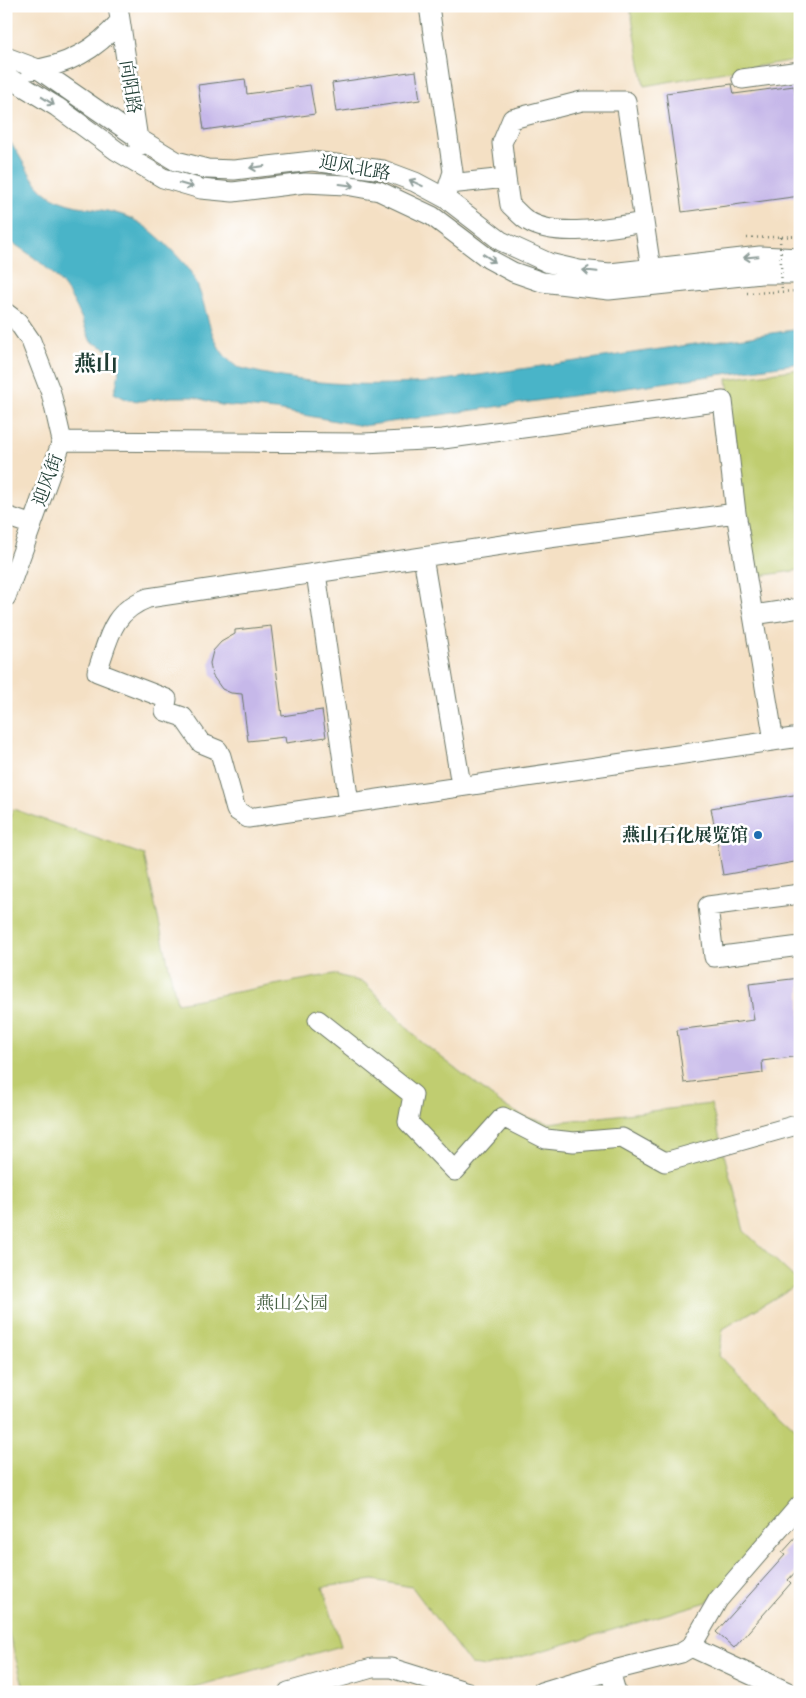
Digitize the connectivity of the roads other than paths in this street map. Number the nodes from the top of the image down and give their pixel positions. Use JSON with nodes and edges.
{"nodes":[{"id":1,"x":429,"y":6,"type":"edge"},
{"id":2,"x":118,"y":11,"type":"edge"},
{"id":3,"x":6,"y":57,"type":"edge"},
{"id":4,"x":38,"y":69,"type":"junction"},
{"id":5,"x":6,"y":71,"type":"edge"},
{"id":6,"x":800,"y":71,"type":"edge"},
{"id":7,"x":6,"y":76,"type":"edge"},
{"id":8,"x":742,"y":79,"type":"dead end"},
{"id":9,"x":138,"y":138,"type":"junction"},
{"id":10,"x":143,"y":167,"type":"junction"},
{"id":11,"x":506,"y":178,"type":"junction"},
{"id":12,"x":447,"y":191,"type":"junction"},
{"id":13,"x":432,"y":216,"type":"junction"},
{"id":14,"x":644,"y":222,"type":"junction"},
{"id":15,"x":800,"y":258,"type":"edge"},
{"id":16,"x":651,"y":269,"type":"junction"},
{"id":17,"x":800,"y":274,"type":"edge"},
{"id":18,"x":6,"y":313,"type":"edge"},
{"id":19,"x":62,"y":441,"type":"junction"},
{"id":20,"x":736,"y":513,"type":"junction"},
{"id":21,"x":6,"y":516,"type":"edge"},
{"id":22,"x":32,"y":525,"type":"junction"},
{"id":23,"x":423,"y":557,"type":"junction"},
{"id":24,"x":316,"y":573,"type":"junction"},
{"id":25,"x":6,"y":597,"type":"edge"},
{"id":26,"x":800,"y":608,"type":"edge"},
{"id":27,"x":753,"y":615,"type":"junction"},
{"id":28,"x":800,"y":737,"type":"edge"},
{"id":29,"x":774,"y":741,"type":"junction"},
{"id":30,"x":461,"y":786,"type":"junction"},
{"id":31,"x":349,"y":803,"type":"junction"},
{"id":32,"x":800,"y":894,"type":"edge"},
{"id":33,"x":800,"y":946,"type":"edge"},
{"id":34,"x":318,"y":1020,"type":"dead end"},
{"id":35,"x":800,"y":1124,"type":"edge"},
{"id":36,"x":800,"y":1505,"type":"edge"},
{"id":37,"x":691,"y":1647,"type":"junction"},
{"id":38,"x":610,"y":1671,"type":"junction"},
{"id":39,"x":288,"y":1692,"type":"edge"},
{"id":40,"x":468,"y":1692,"type":"edge"},
{"id":41,"x":541,"y":1692,"type":"edge"},
{"id":42,"x":616,"y":1692,"type":"edge"},
{"id":43,"x":788,"y":1692,"type":"edge"}],
"edges":[{"from":1,"to":12,"type":"street"},
{"from":2,"to":3,"type":"street"},
{"from":2,"to":4,"type":"street"},
{"from":2,"to":9,"type":"street","name":"向阳路"},
{"from":3,"to":4,"type":"street","name":"迎风北路"},
{"from":4,"to":5,"type":"street"},
{"from":4,"to":9,"type":"street","name":"迎风北路"},
{"from":6,"to":8,"type":"street"},
{"from":7,"to":10,"type":"street","name":"迎风北路","one_way":true},
{"from":9,"to":10,"type":"street","name":"向阳路"},
{"from":12,"to":9,"type":"street","name":"迎风北路","one_way":true},
{"from":10,"to":13,"type":"street","name":"迎风北路","one_way":true},
{"from":11,"to":12,"type":"street"},
{"from":11,"to":14,"type":"street"},
{"from":11,"to":14,"type":"street"},
{"from":12,"to":13,"type":"street"},
{"from":16,"to":12,"type":"street","name":"迎风北路","one_way":true},
{"from":13,"to":17,"type":"street","name":"迎风北路","one_way":true},
{"from":14,"to":16,"type":"street"},
{"from":15,"to":16,"type":"street","name":"迎风北路","one_way":true},
{"from":18,"to":19,"type":"street","name":"迎风街"},
{"from":19,"to":20,"type":"street"},
{"from":19,"to":22,"type":"street","name":"迎风街"},
{"from":20,"to":23,"type":"street"},
{"from":20,"to":27,"type":"street"},
{"from":21,"to":22,"type":"street"},
{"from":22,"to":25,"type":"street","name":"迎风街"},
{"from":23,"to":24,"type":"street"},
{"from":23,"to":30,"type":"street"},
{"from":24,"to":31,"type":"street"},
{"from":24,"to":31,"type":"street"},
{"from":26,"to":27,"type":"street"},
{"from":27,"to":29,"type":"street"},
{"from":28,"to":29,"type":"street"},
{"from":29,"to":30,"type":"street"},
{"from":30,"to":31,"type":"street"},
{"from":32,"to":33,"type":"street"},
{"from":34,"to":35,"type":"street"},
{"from":36,"to":37,"type":"street"},
{"from":37,"to":38,"type":"street"},
{"from":37,"to":43,"type":"street"},
{"from":38,"to":41,"type":"street"},
{"from":38,"to":42,"type":"street"},
{"from":39,"to":40,"type":"street"}]}
